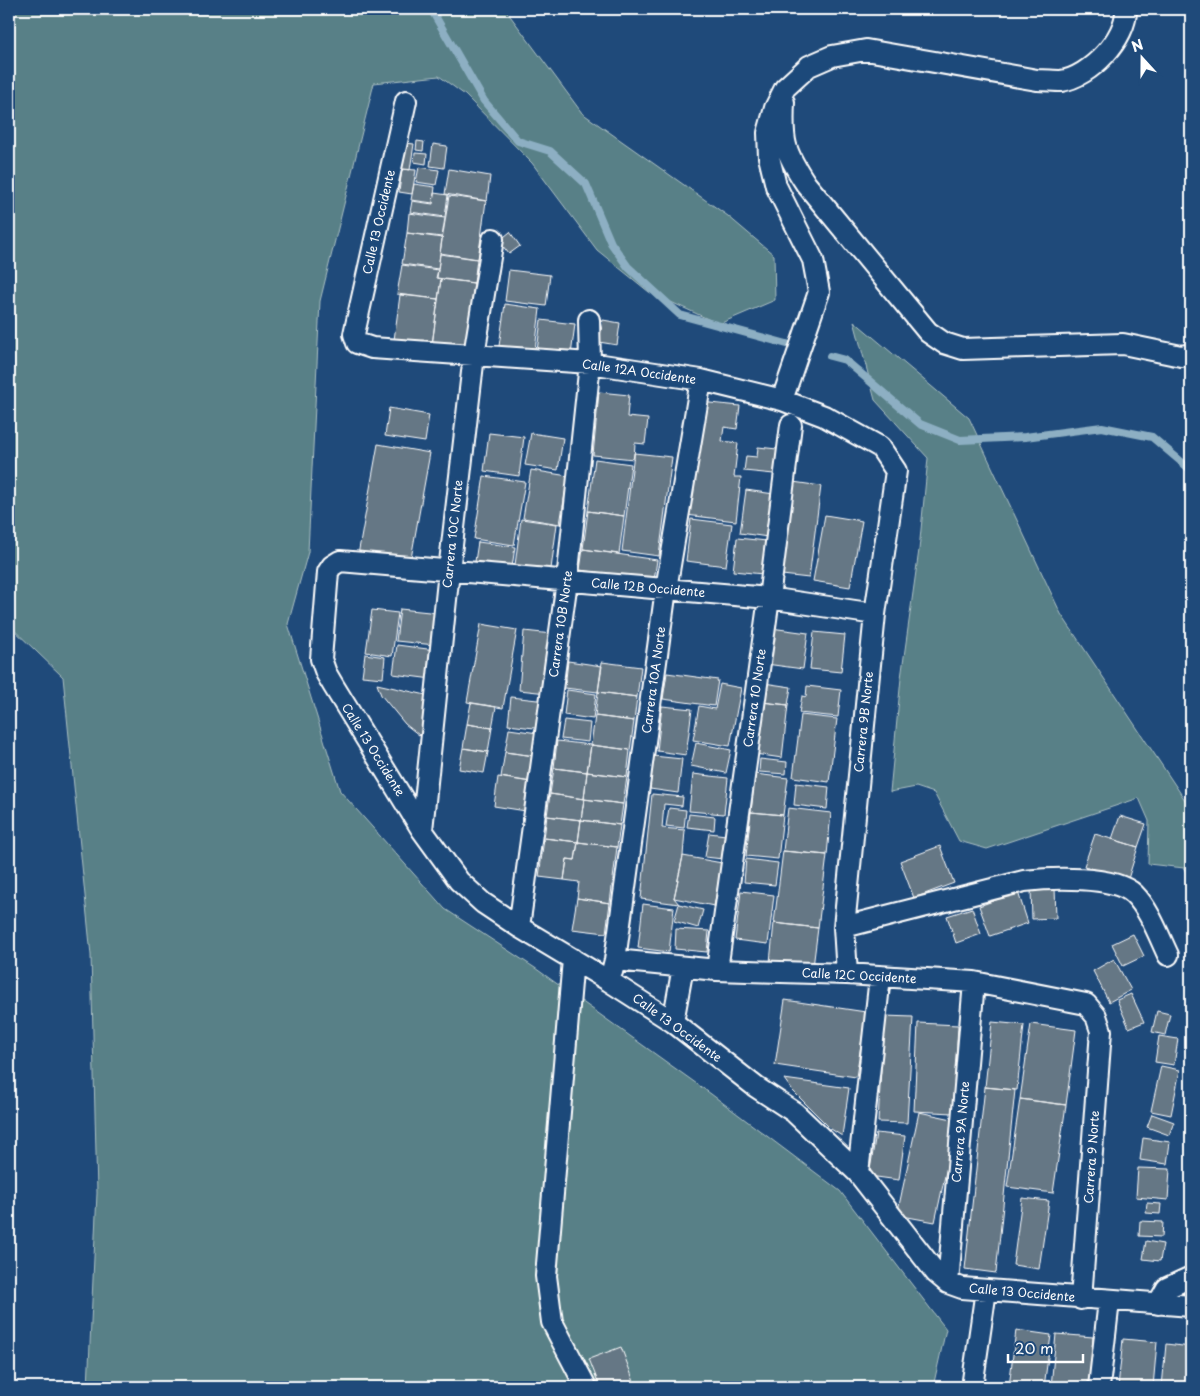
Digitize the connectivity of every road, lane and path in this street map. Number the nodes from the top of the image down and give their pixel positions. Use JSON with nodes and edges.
{"nodes":[{"id":1,"x":1126,"y":9,"type":"edge"},
{"id":2,"x":785,"y":88,"type":"junction"},
{"id":3,"x":406,"y":101,"type":"dead end"},
{"id":4,"x":493,"y":239,"type":"dead end"},
{"id":5,"x":589,"y":320,"type":"dead end"},
{"id":6,"x":357,"y":343,"type":"joint"},
{"id":7,"x":1191,"y":354,"type":"edge"},
{"id":8,"x":474,"y":355,"type":"junction"},
{"id":9,"x":590,"y":364,"type":"junction"},
{"id":10,"x":701,"y":380,"type":"junction"},
{"id":11,"x":782,"y":400,"type":"junction"},
{"id":12,"x":790,"y":425,"type":"dead end"},
{"id":13,"x":896,"y":471,"type":"joint"},
{"id":14,"x":332,"y":566,"type":"joint"},
{"id":15,"x":448,"y":571,"type":"junction"},
{"id":16,"x":567,"y":581,"type":"junction"},
{"id":17,"x":666,"y":590,"type":"junction"},
{"id":18,"x":769,"y":598,"type":"junction"},
{"id":19,"x":875,"y":614,"type":"junction"},
{"id":20,"x":422,"y":830,"type":"junction"},
{"id":21,"x":844,"y":926,"type":"junction"},
{"id":22,"x":519,"y":927,"type":"junction"},
{"id":23,"x":1168,"y":955,"type":"dead end"},
{"id":24,"x":573,"y":959,"type":"junction"},
{"id":25,"x":615,"y":960,"type":"junction"},
{"id":26,"x":683,"y":967,"type":"junction"},
{"id":27,"x":717,"y":970,"type":"junction"},
{"id":28,"x":847,"y":974,"type":"junction"},
{"id":29,"x":880,"y":976,"type":"junction"},
{"id":30,"x":610,"y":981,"type":"junction"},
{"id":31,"x":974,"y":982,"type":"junction"},
{"id":32,"x":1096,"y":1016,"type":"joint"},
{"id":33,"x":673,"y":1022,"type":"junction"},
{"id":34,"x":858,"y":1173,"type":"junction"},
{"id":35,"x":1191,"y":1277,"type":"edge"},
{"id":36,"x":948,"y":1283,"type":"junction"},
{"id":37,"x":986,"y":1290,"type":"junction"},
{"id":38,"x":1081,"y":1299,"type":"junction"},
{"id":39,"x":1109,"y":1301,"type":"junction"},
{"id":40,"x":1158,"y":1304,"type":"junction"},
{"id":41,"x":1191,"y":1306,"type":"edge"},
{"id":42,"x":586,"y":1387,"type":"edge"},
{"id":43,"x":972,"y":1387,"type":"edge"},
{"id":44,"x":1099,"y":1387,"type":"edge"}],
"edges":[{"from":1,"to":2,"type":"street"},
{"from":2,"to":7,"type":"street"},
{"from":2,"to":11,"type":"street"},
{"from":3,"to":6,"type":"street","name":"Calle 13 Occidente"},
{"from":4,"to":8,"type":"street","name":"Carrera 10C Norte"},
{"from":5,"to":9,"type":"street","name":"Carrera 10B Norte"},
{"from":6,"to":8,"type":"street","name":"Calle 12A Occidente"},
{"from":8,"to":9,"type":"street","name":"Calle 12A Occidente"},
{"from":8,"to":15,"type":"street","name":"Carrera 10C Norte"},
{"from":9,"to":10,"type":"street","name":"Calle 12A Occidente"},
{"from":9,"to":16,"type":"street","name":"Carrera 10B Norte"},
{"from":10,"to":11,"type":"street","name":"Calle 12A Occidente"},
{"from":10,"to":17,"type":"street","name":"Carrera 10A Norte"},
{"from":11,"to":13,"type":"street","name":"Calle 12A Occidente"},
{"from":12,"to":18,"type":"street","name":"Carrera 10 Norte"},
{"from":13,"to":19,"type":"street","name":"Carrera 9B Norte"},
{"from":14,"to":15,"type":"street","name":"Calle 12B Occidente"},
{"from":14,"to":20,"type":"street","name":"Calle 13 Occidente"},
{"from":15,"to":16,"type":"street","name":"Calle 12B Occidente"},
{"from":15,"to":20,"type":"street","name":"Carrera 10C Norte"},
{"from":16,"to":17,"type":"street","name":"Calle 12B Occidente"},
{"from":16,"to":22,"type":"street","name":"Carrera 10B Norte"},
{"from":17,"to":18,"type":"street","name":"Calle 12B Occidente"},
{"from":17,"to":25,"type":"street","name":"Carrera 10A Norte"},
{"from":18,"to":19,"type":"street","name":"Calle 12B Occidente"},
{"from":18,"to":27,"type":"street","name":"Carrera 10 Norte"},
{"from":19,"to":21,"type":"street","name":"Carrera 9B Norte"},
{"from":20,"to":22,"type":"street","name":"Calle 13 Occidente"},
{"from":21,"to":23,"type":"street"},
{"from":21,"to":28,"type":"street","name":"Carrera 9B Norte"},
{"from":22,"to":24,"type":"street","name":"Calle 13 Occidente"},
{"from":24,"to":30,"type":"street","name":"Calle 13 Occidente"},
{"from":24,"to":42,"type":"street"},
{"from":25,"to":26,"type":"street","name":"Calle 12C Occidente"},
{"from":25,"to":30,"type":"street","name":"Carrera 10A Norte"},
{"from":26,"to":27,"type":"street","name":"Calle 12C Occidente"},
{"from":26,"to":33,"type":"street"},
{"from":27,"to":28,"type":"street","name":"Calle 12C Occidente"},
{"from":28,"to":29,"type":"street","name":"Calle 12C Occidente"},
{"from":29,"to":31,"type":"street","name":"Calle 12C Occidente"},
{"from":29,"to":34,"type":"street"},
{"from":30,"to":33,"type":"street","name":"Calle 13 Occidente"},
{"from":31,"to":32,"type":"street","name":"Calle 12C Occidente"},
{"from":31,"to":36,"type":"street","name":"Carrera 9A Norte"},
{"from":32,"to":38,"type":"street","name":"Carrera 9 Norte"},
{"from":33,"to":34,"type":"street","name":"Calle 13 Occidente"},
{"from":34,"to":36,"type":"street","name":"Calle 13 Occidente"},
{"from":35,"to":40,"type":"street"},
{"from":36,"to":37,"type":"street","name":"Calle 13 Occidente"},
{"from":37,"to":38,"type":"street","name":"Calle 13 Occidente"},
{"from":37,"to":43,"type":"street"},
{"from":38,"to":39,"type":"street","name":"Calle 13 Occidente"},
{"from":39,"to":40,"type":"street","name":"Calle 13 Occidente"},
{"from":39,"to":44,"type":"street"},
{"from":40,"to":41,"type":"street","name":"Calle 13 Occidente"}]}
